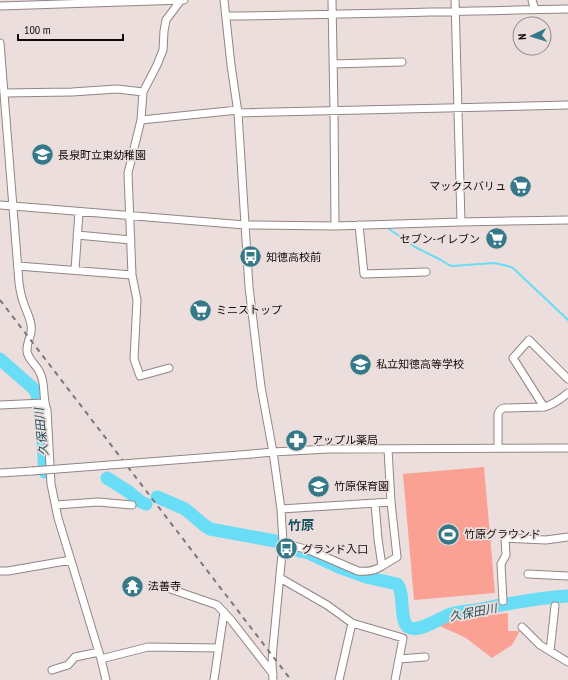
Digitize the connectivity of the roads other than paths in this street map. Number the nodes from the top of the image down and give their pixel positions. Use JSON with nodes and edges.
{"nodes":[{"id":1,"x":181,"y":0,"type":"edge"},
{"id":2,"x":185,"y":0,"type":"edge"},
{"id":3,"x":224,"y":0,"type":"edge"},
{"id":4,"x":332,"y":0,"type":"edge"},
{"id":5,"x":455,"y":0,"type":"edge"},
{"id":6,"x":532,"y":0,"type":"edge"},
{"id":7,"x":0,"y":6,"type":"edge"},
{"id":8,"x":568,"y":9,"type":"edge"},
{"id":9,"x":535,"y":10,"type":"junction"},
{"id":10,"x":455,"y":11,"type":"junction"},
{"id":11,"x":332,"y":15,"type":"junction"},
{"id":12,"x":226,"y":16,"type":"junction"},
{"id":13,"x":0,"y":43,"type":"edge"},
{"id":14,"x":402,"y":62,"type":"dead end"},
{"id":15,"x":333,"y":64,"type":"junction"},
{"id":16,"x":143,"y":92,"type":"junction"},
{"id":17,"x":4,"y":93,"type":"junction"},
{"id":18,"x":568,"y":105,"type":"edge"},
{"id":19,"x":457,"y":108,"type":"junction"},
{"id":20,"x":3,"y":110,"type":"edge"},
{"id":21,"x":334,"y":111,"type":"junction"},
{"id":22,"x":238,"y":112,"type":"junction"},
{"id":23,"x":141,"y":120,"type":"junction"},
{"id":24,"x":0,"y":205,"type":"edge"},
{"id":25,"x":13,"y":206,"type":"junction"},
{"id":26,"x":79,"y":212,"type":"junction"},
{"id":27,"x":130,"y":216,"type":"junction"},
{"id":28,"x":568,"y":220,"type":"edge"},
{"id":29,"x":461,"y":222,"type":"junction"},
{"id":30,"x":245,"y":225,"type":"junction"},
{"id":31,"x":359,"y":225,"type":"junction"},
{"id":32,"x":335,"y":226,"type":"junction"},
{"id":33,"x":77,"y":235,"type":"junction"},
{"id":34,"x":131,"y":240,"type":"junction"},
{"id":35,"x":18,"y":266,"type":"junction"},
{"id":36,"x":75,"y":270,"type":"junction"},
{"id":37,"x":426,"y":272,"type":"dead end"},
{"id":38,"x":132,"y":275,"type":"junction"},
{"id":39,"x":169,"y":368,"type":"dead end"},
{"id":40,"x":568,"y":379,"type":"edge"},
{"id":41,"x":568,"y":393,"type":"edge"},
{"id":42,"x":44,"y":402,"type":"junction"},
{"id":43,"x":0,"y":405,"type":"edge"},
{"id":44,"x":544,"y":407,"type":"junction"},
{"id":45,"x":498,"y":448,"type":"junction"},
{"id":46,"x":568,"y":448,"type":"edge"},
{"id":47,"x":388,"y":449,"type":"junction"},
{"id":48,"x":273,"y":452,"type":"junction"},
{"id":49,"x":0,"y":473,"type":"edge"},
{"id":50,"x":391,"y":502,"type":"junction"},
{"id":51,"x":375,"y":503,"type":"junction"},
{"id":52,"x":56,"y":505,"type":"junction"},
{"id":53,"x":132,"y":505,"type":"dead end"},
{"id":54,"x":280,"y":509,"type":"junction"},
{"id":55,"x":568,"y":537,"type":"edge"},
{"id":56,"x":283,"y":543,"type":"junction"},
{"id":57,"x":71,"y":560,"type":"junction"},
{"id":58,"x":382,"y":566,"type":"junction"},
{"id":59,"x":0,"y":571,"type":"edge"},
{"id":60,"x":528,"y":574,"type":"dead end"},
{"id":61,"x":568,"y":576,"type":"edge"},
{"id":62,"x":280,"y":578,"type":"junction"},
{"id":63,"x":159,"y":585,"type":"dead end"},
{"id":64,"x":503,"y":601,"type":"dead end"},
{"id":65,"x":555,"y":606,"type":"dead end"},
{"id":66,"x":224,"y":612,"type":"junction"},
{"id":67,"x":352,"y":623,"type":"junction"},
{"id":68,"x":522,"y":627,"type":"dead end"},
{"id":69,"x":219,"y":648,"type":"junction"},
{"id":70,"x":550,"y":651,"type":"junction"},
{"id":71,"x":100,"y":656,"type":"junction"},
{"id":72,"x":425,"y":657,"type":"dead end"},
{"id":73,"x":399,"y":660,"type":"junction"},
{"id":74,"x":568,"y":662,"type":"edge"},
{"id":75,"x":52,"y":670,"type":"dead end"},
{"id":76,"x":273,"y":677,"type":"edge"},
{"id":77,"x":106,"y":680,"type":"edge"},
{"id":78,"x":214,"y":680,"type":"edge"},
{"id":79,"x":339,"y":680,"type":"edge"},
{"id":80,"x":395,"y":680,"type":"edge"}],
"edges":[{"from":1,"to":2,"type":"street"},
{"from":1,"to":7,"type":"street"},
{"from":1,"to":16,"type":"street"},
{"from":3,"to":12,"type":"street"},
{"from":4,"to":11,"type":"street"},
{"from":5,"to":10,"type":"street"},
{"from":6,"to":9,"type":"street"},
{"from":8,"to":9,"type":"street"},
{"from":9,"to":10,"type":"street"},
{"from":10,"to":11,"type":"street"},
{"from":10,"to":19,"type":"street"},
{"from":11,"to":12,"type":"street"},
{"from":11,"to":15,"type":"street"},
{"from":12,"to":22,"type":"street"},
{"from":13,"to":17,"type":"street"},
{"from":14,"to":15,"type":"street"},
{"from":15,"to":21,"type":"street"},
{"from":16,"to":17,"type":"street"},
{"from":16,"to":23,"type":"street"},
{"from":17,"to":20,"type":"street"},
{"from":18,"to":19,"type":"street"},
{"from":19,"to":21,"type":"street"},
{"from":19,"to":29,"type":"street"},
{"from":20,"to":25,"type":"street"},
{"from":21,"to":22,"type":"street"},
{"from":21,"to":32,"type":"street"},
{"from":22,"to":23,"type":"street"},
{"from":22,"to":30,"type":"street"},
{"from":23,"to":27,"type":"street"},
{"from":24,"to":25,"type":"street"},
{"from":25,"to":26,"type":"street"},
{"from":25,"to":35,"type":"street"},
{"from":26,"to":27,"type":"street"},
{"from":26,"to":33,"type":"street"},
{"from":27,"to":30,"type":"street"},
{"from":27,"to":34,"type":"street"},
{"from":28,"to":29,"type":"street"},
{"from":29,"to":31,"type":"street"},
{"from":30,"to":32,"type":"street"},
{"from":30,"to":48,"type":"street"},
{"from":31,"to":32,"type":"street"},
{"from":31,"to":37,"type":"street"},
{"from":33,"to":34,"type":"street"},
{"from":33,"to":36,"type":"street"},
{"from":34,"to":38,"type":"street"},
{"from":35,"to":36,"type":"street"},
{"from":35,"to":42,"type":"street"},
{"from":36,"to":38,"type":"street"},
{"from":38,"to":39,"type":"street"},
{"from":40,"to":44,"type":"street"},
{"from":41,"to":44,"type":"street"},
{"from":42,"to":43,"type":"street"},
{"from":42,"to":52,"type":"street"},
{"from":44,"to":45,"type":"street"},
{"from":45,"to":46,"type":"street"},
{"from":45,"to":47,"type":"street"},
{"from":47,"to":48,"type":"street"},
{"from":47,"to":50,"type":"street"},
{"from":48,"to":49,"type":"street","bridge":true},
{"from":48,"to":54,"type":"street"},
{"from":50,"to":51,"type":"street"},
{"from":50,"to":58,"type":"street"},
{"from":51,"to":54,"type":"street"},
{"from":51,"to":58,"type":"street"},
{"from":52,"to":53,"type":"street"},
{"from":52,"to":57,"type":"street"},
{"from":54,"to":56,"type":"street"},
{"from":55,"to":64,"type":"street"},
{"from":56,"to":58,"type":"street"},
{"from":56,"to":62,"type":"street"},
{"from":57,"to":59,"type":"street"},
{"from":57,"to":71,"type":"street"},
{"from":60,"to":61,"type":"street"},
{"from":62,"to":67,"type":"street"},
{"from":62,"to":76,"type":"street"},
{"from":63,"to":66,"type":"street"},
{"from":65,"to":70,"type":"street"},
{"from":66,"to":69,"type":"street"},
{"from":66,"to":76,"type":"street"},
{"from":67,"to":73,"type":"street"},
{"from":67,"to":79,"type":"street"},
{"from":68,"to":70,"type":"street"},
{"from":69,"to":71,"type":"street"},
{"from":69,"to":78,"type":"street"},
{"from":70,"to":74,"type":"street"},
{"from":71,"to":75,"type":"street"},
{"from":71,"to":77,"type":"street"},
{"from":72,"to":73,"type":"street"},
{"from":73,"to":80,"type":"street"}]}
